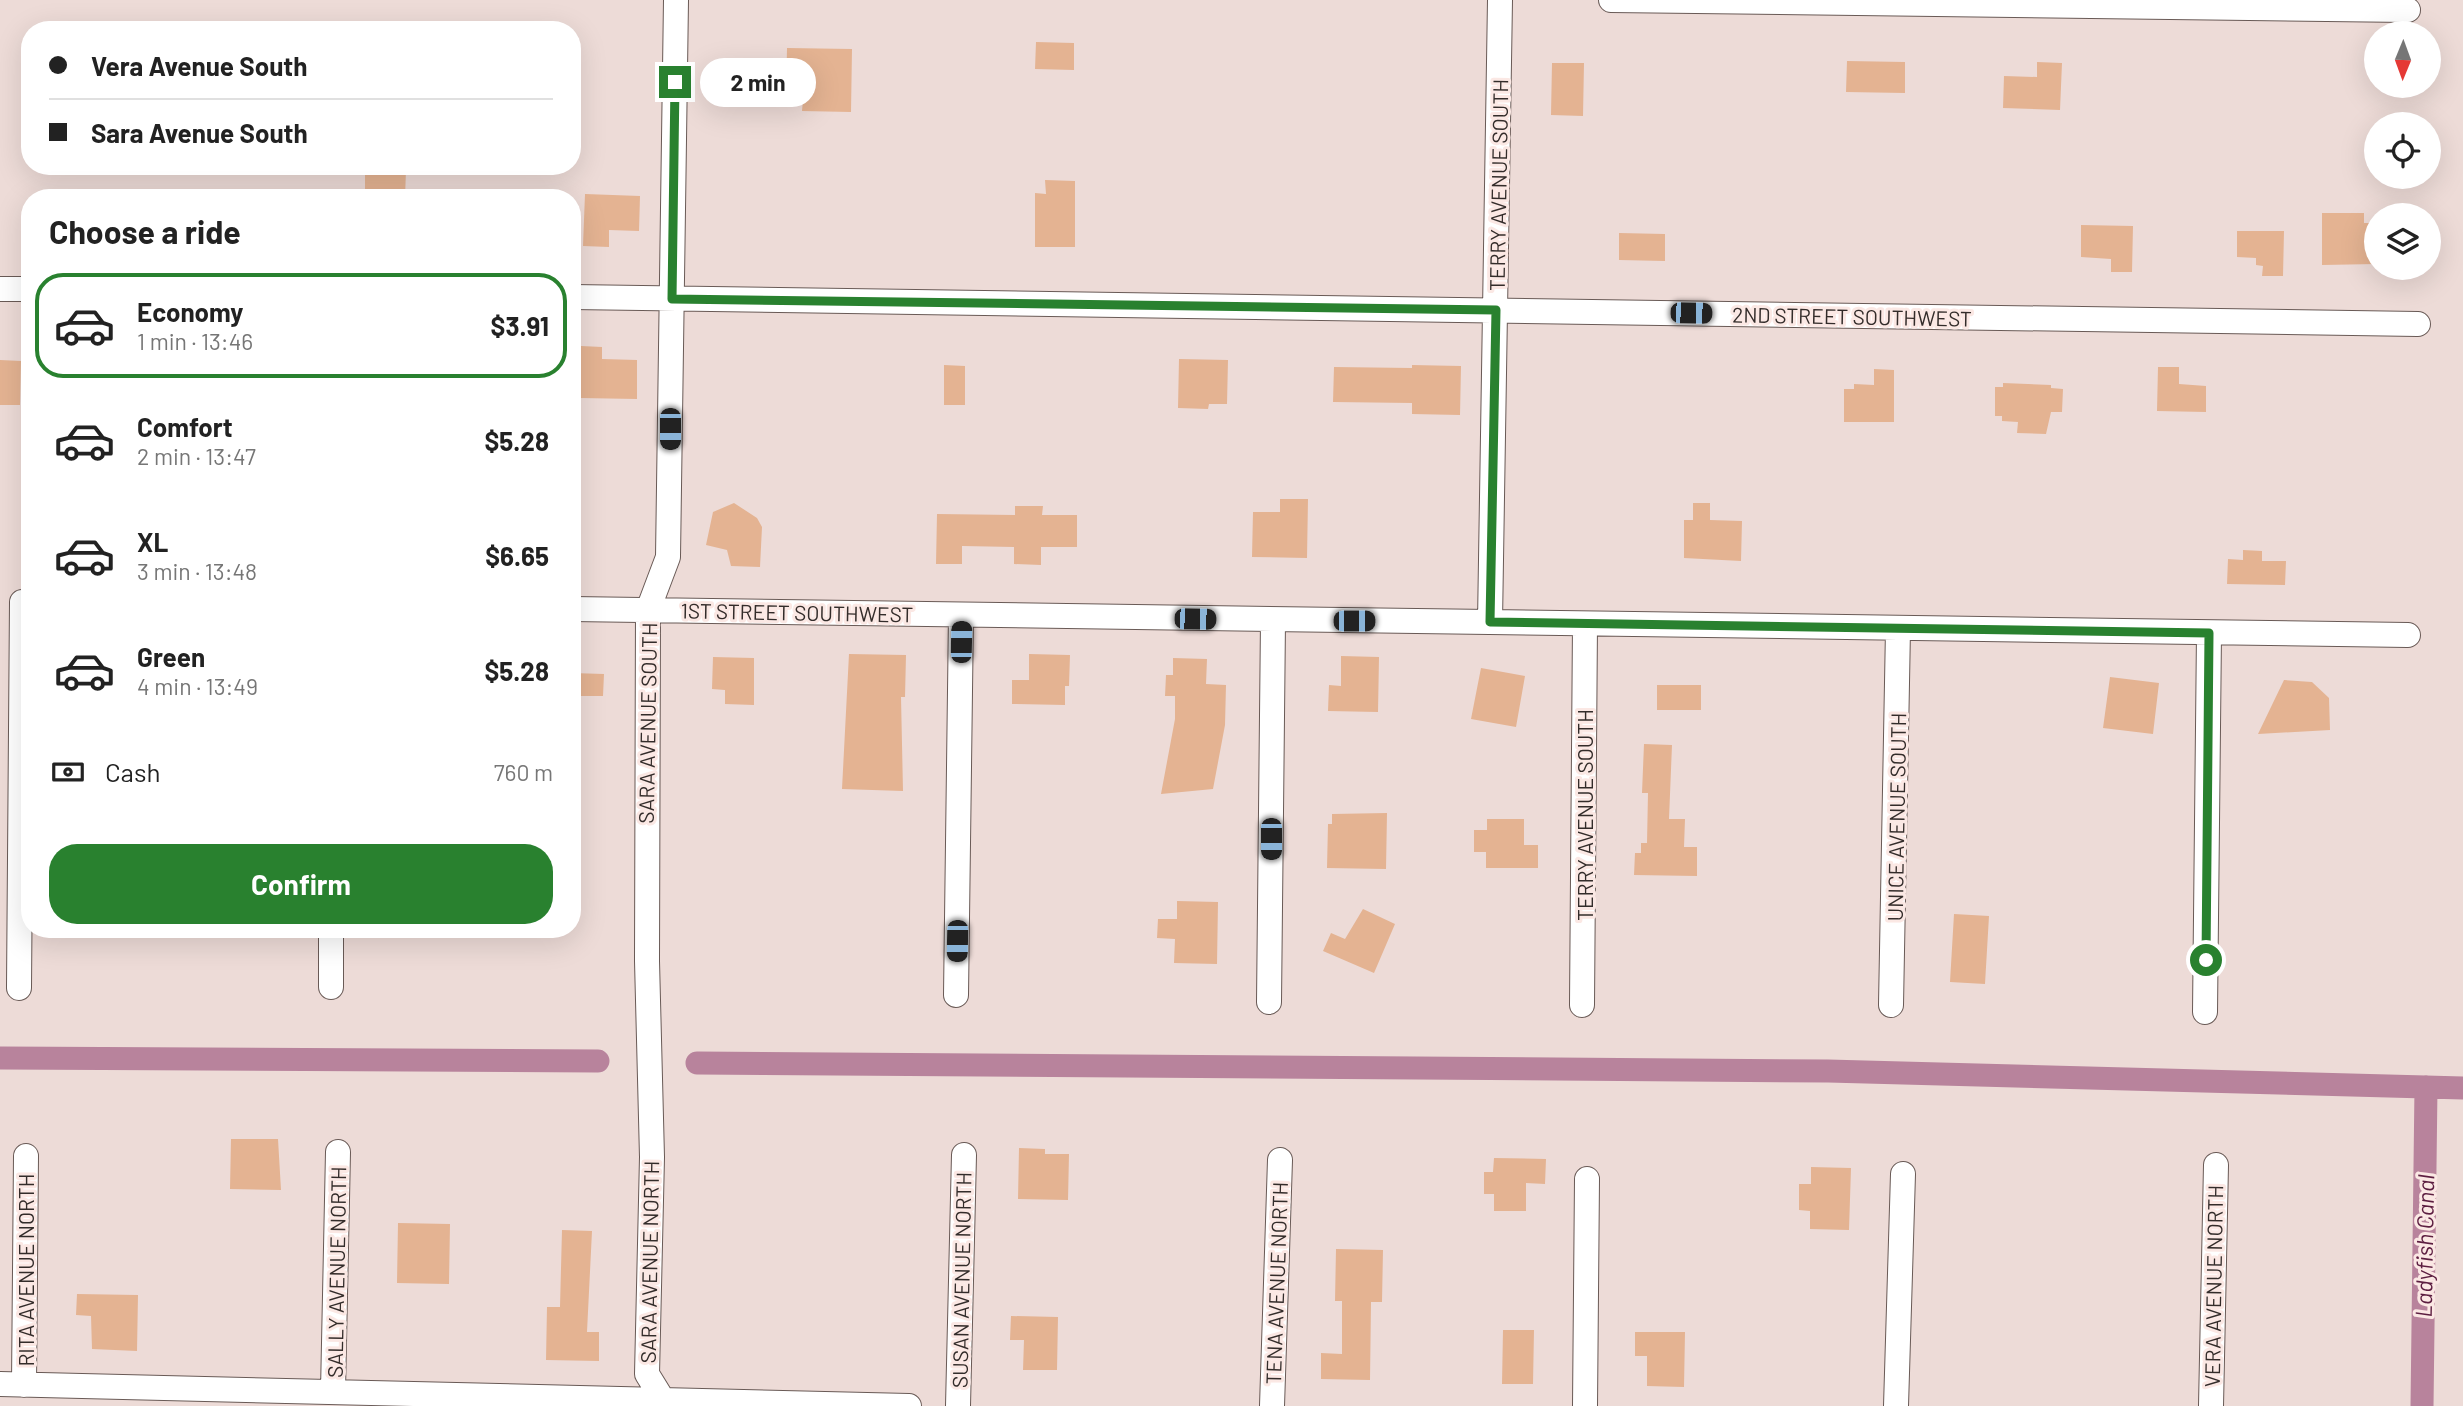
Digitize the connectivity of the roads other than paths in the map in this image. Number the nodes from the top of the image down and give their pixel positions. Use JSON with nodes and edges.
{"nodes":[{"id":1,"x":676,"y":0,"type":"edge"},
{"id":2,"x":1500,"y":0,"type":"edge"},
{"id":3,"x":1611,"y":0,"type":"edge"},
{"id":4,"x":2409,"y":10,"type":"dead end"},
{"id":5,"x":0,"y":289,"type":"edge"},
{"id":6,"x":21,"y":289,"type":"edge"},
{"id":7,"x":581,"y":297,"type":"edge"},
{"id":8,"x":672,"y":299,"type":"junction"},
{"id":9,"x":1496,"y":310,"type":"junction"},
{"id":10,"x":2418,"y":324,"type":"dead end"},
{"id":11,"x":17,"y":601,"type":"edge"},
{"id":12,"x":581,"y":609,"type":"edge"},
{"id":13,"x":648,"y":610,"type":"junction"},
{"id":14,"x":961,"y":615,"type":"junction"},
{"id":15,"x":1273,"y":621,"type":"junction"},
{"id":16,"x":1490,"y":622,"type":"junction"},
{"id":17,"x":1585,"y":624,"type":"junction"},
{"id":18,"x":1898,"y":629,"type":"junction"},
{"id":19,"x":2209,"y":633,"type":"junction"},
{"id":20,"x":2408,"y":635,"type":"dead end"},
{"id":21,"x":331,"y":938,"type":"edge"},
{"id":22,"x":331,"y":987,"type":"dead end"},
{"id":23,"x":19,"y":988,"type":"dead end"},
{"id":24,"x":956,"y":995,"type":"dead end"},
{"id":25,"x":1269,"y":1002,"type":"dead end"},
{"id":26,"x":1582,"y":1005,"type":"dead end"},
{"id":27,"x":1891,"y":1005,"type":"dead end"},
{"id":28,"x":2205,"y":1012,"type":"dead end"},
{"id":29,"x":652,"y":1114,"type":"joint"},
{"id":30,"x":338,"y":1152,"type":"dead end"},
{"id":31,"x":964,"y":1155,"type":"dead end"},
{"id":32,"x":26,"y":1156,"type":"dead end"},
{"id":33,"x":1280,"y":1160,"type":"dead end"},
{"id":34,"x":2216,"y":1165,"type":"dead end"},
{"id":35,"x":1903,"y":1174,"type":"dead end"},
{"id":36,"x":1587,"y":1179,"type":"dead end"},
{"id":37,"x":12,"y":1385,"type":"edge"},
{"id":38,"x":333,"y":1391,"type":"junction"},
{"id":39,"x":663,"y":1403,"type":"edge"},
{"id":40,"x":909,"y":1406,"type":"edge"},
{"id":41,"x":958,"y":1406,"type":"edge"},
{"id":42,"x":1272,"y":1406,"type":"edge"},
{"id":43,"x":1585,"y":1406,"type":"edge"},
{"id":44,"x":1896,"y":1406,"type":"edge"},
{"id":45,"x":2211,"y":1406,"type":"edge"}],
"edges":[{"from":1,"to":8,"type":"street","name":"SARA AVENUE SOUTH"},
{"from":2,"to":9,"type":"street","name":"TERRY AVENUE SOUTH"},
{"from":3,"to":4,"type":"street"},
{"from":5,"to":6,"type":"street"},
{"from":7,"to":8,"type":"street","name":"2ND STREET SOUTHWEST"},
{"from":8,"to":9,"type":"street","name":"2ND STREET SOUTHWEST"},
{"from":8,"to":13,"type":"street","name":"SARA AVENUE SOUTH"},
{"from":9,"to":10,"type":"street","name":"2ND STREET SOUTHWEST"},
{"from":9,"to":16,"type":"street","name":"TERRY AVENUE SOUTH"},
{"from":11,"to":23,"type":"street"},
{"from":12,"to":13,"type":"street","name":"1ST STREET SOUTHWEST"},
{"from":13,"to":14,"type":"street","name":"1ST STREET SOUTHWEST"},
{"from":13,"to":29,"type":"street","name":"SARA AVENUE SOUTH"},
{"from":14,"to":15,"type":"street","name":"1ST STREET SOUTHWEST"},
{"from":14,"to":24,"type":"street"},
{"from":15,"to":16,"type":"street","name":"1ST STREET SOUTHWEST"},
{"from":15,"to":25,"type":"street"},
{"from":16,"to":17,"type":"street","name":"1ST STREET SOUTHWEST"},
{"from":17,"to":18,"type":"street","name":"1ST STREET SOUTHWEST"},
{"from":17,"to":26,"type":"street","name":"TERRY AVENUE SOUTH"},
{"from":18,"to":19,"type":"street","name":"1ST STREET SOUTHWEST"},
{"from":18,"to":27,"type":"street","name":"UNICE AVENUE SOUTH"},
{"from":19,"to":20,"type":"street","name":"1ST STREET SOUTHWEST"},
{"from":19,"to":28,"type":"street"},
{"from":21,"to":22,"type":"street"},
{"from":29,"to":39,"type":"street","name":"SARA AVENUE NORTH"},
{"from":30,"to":38,"type":"street","name":"SALLY AVENUE NORTH"},
{"from":31,"to":41,"type":"street","name":"SUSAN AVENUE NORTH"},
{"from":32,"to":37,"type":"street","name":"RITA AVENUE NORTH"},
{"from":33,"to":42,"type":"street","name":"TENA AVENUE NORTH"},
{"from":34,"to":45,"type":"street","name":"VERA AVENUE NORTH"},
{"from":35,"to":44,"type":"street"},
{"from":36,"to":43,"type":"street"},
{"from":37,"to":38,"type":"street"},
{"from":38,"to":39,"type":"street"},
{"from":39,"to":40,"type":"street"}]}
